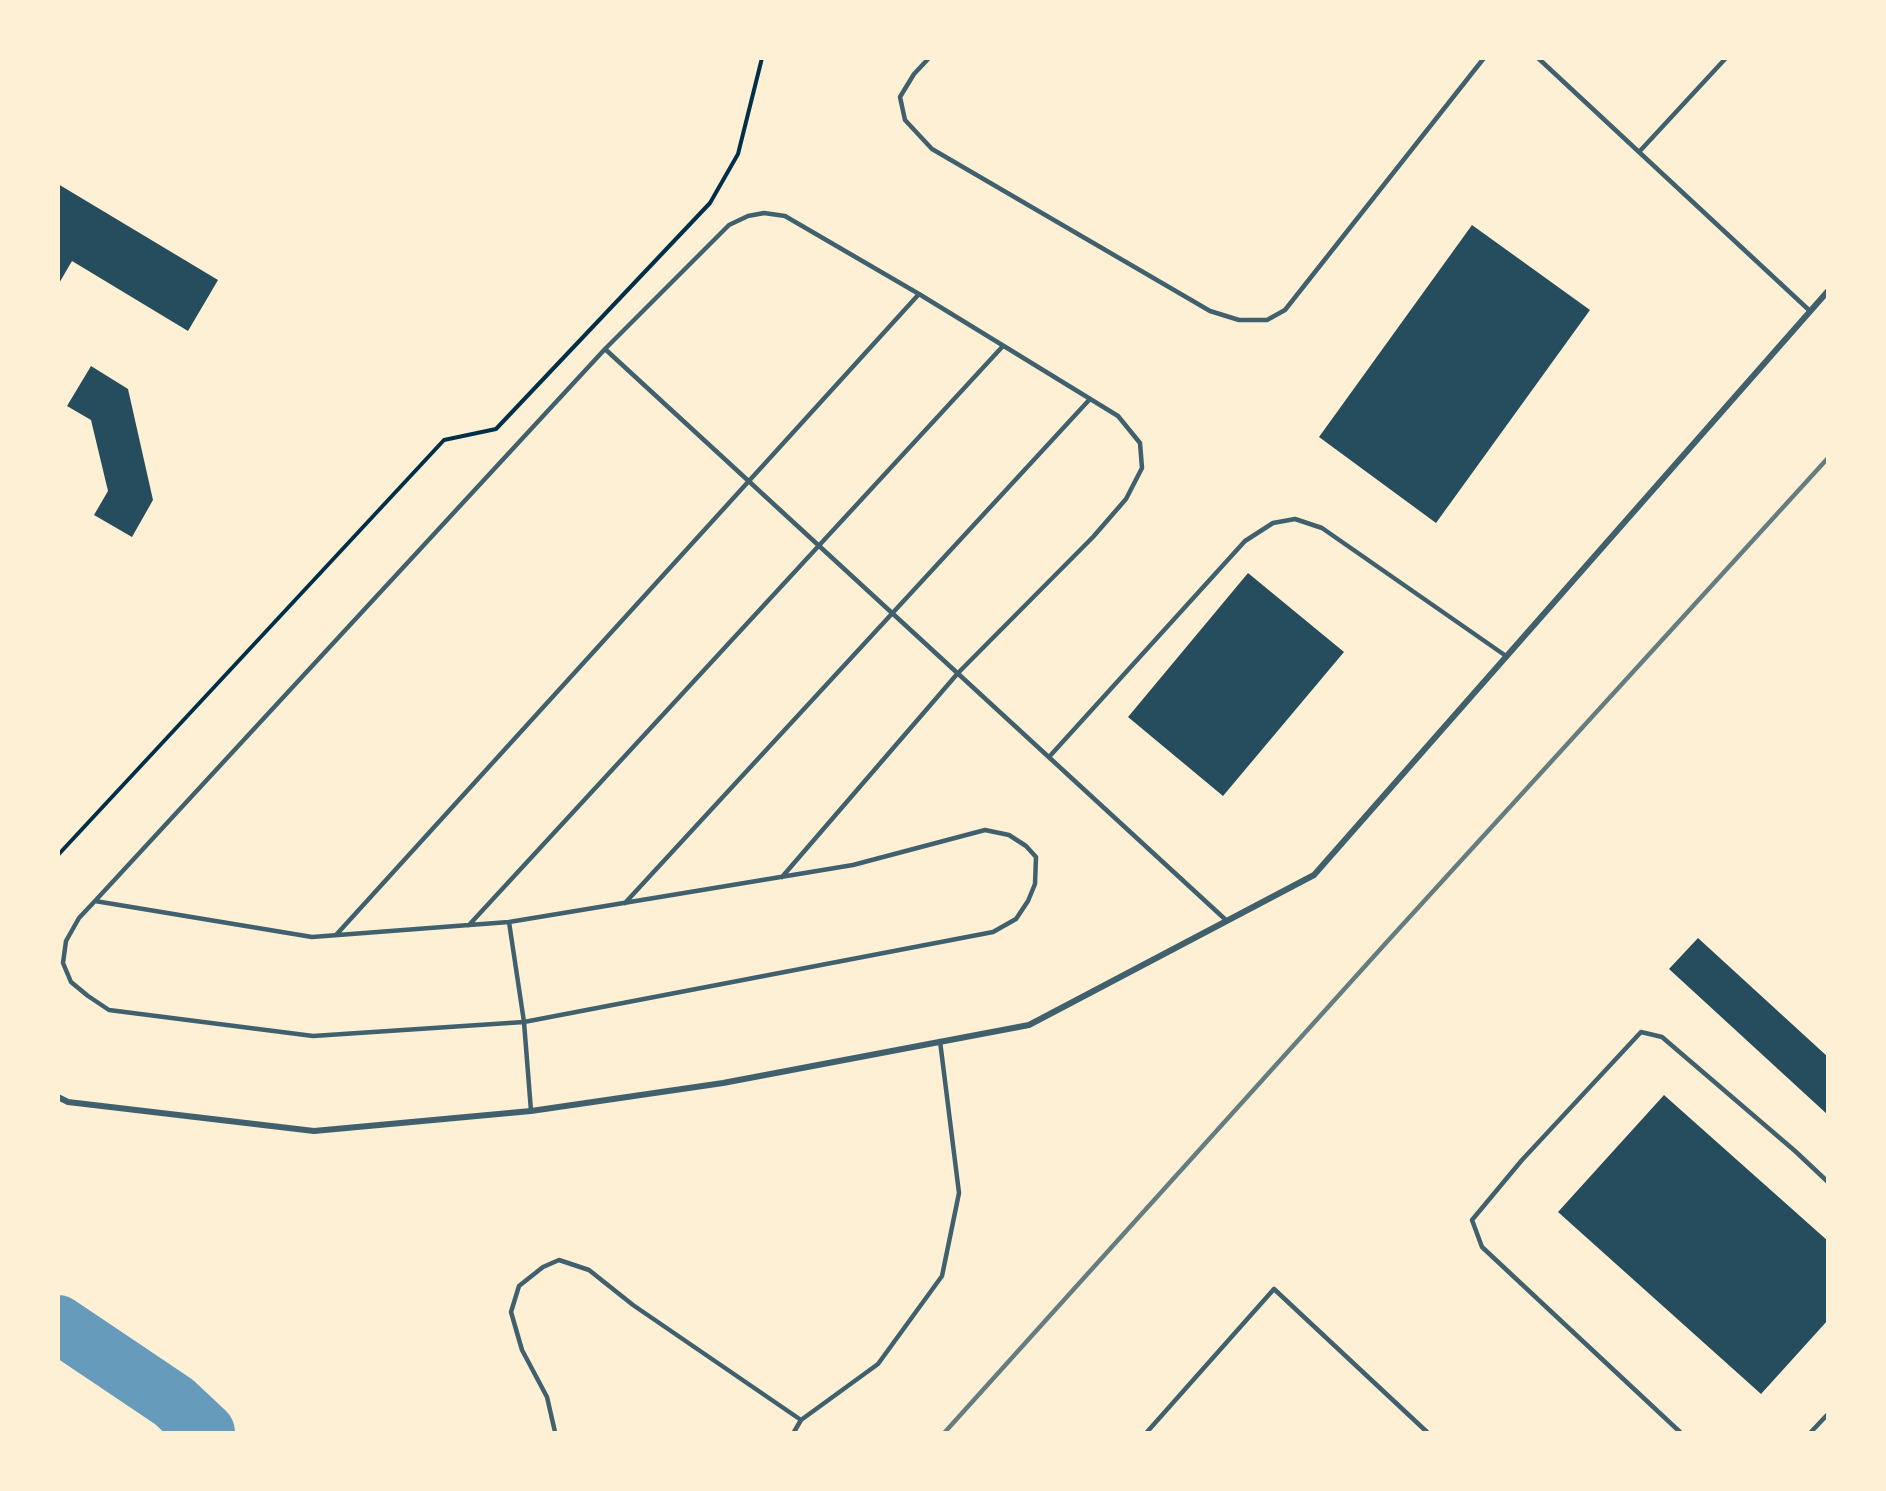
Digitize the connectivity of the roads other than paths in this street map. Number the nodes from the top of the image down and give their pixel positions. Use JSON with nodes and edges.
{"nodes":[{"id":1,"x":930,"y":58,"type":"edge"},
{"id":2,"x":1484,"y":58,"type":"edge"},
{"id":3,"x":1538,"y":58,"type":"edge"},
{"id":4,"x":1726,"y":58,"type":"edge"},
{"id":5,"x":1639,"y":152,"type":"junction"},
{"id":6,"x":1827,"y":291,"type":"edge"},
{"id":7,"x":919,"y":294,"type":"junction"},
{"id":8,"x":1810,"y":310,"type":"junction"},
{"id":9,"x":1004,"y":346,"type":"junction"},
{"id":10,"x":605,"y":349,"type":"junction"},
{"id":11,"x":1090,"y":399,"type":"junction"},
{"id":12,"x":749,"y":481,"type":"junction"},
{"id":13,"x":819,"y":546,"type":"junction"},
{"id":14,"x":892,"y":613,"type":"junction"},
{"id":15,"x":1506,"y":656,"type":"junction"},
{"id":16,"x":958,"y":673,"type":"junction"},
{"id":17,"x":1049,"y":757,"type":"junction"},
{"id":18,"x":782,"y":877,"type":"junction"},
{"id":19,"x":95,"y":901,"type":"junction"},
{"id":20,"x":625,"y":903,"type":"junction"},
{"id":21,"x":1227,"y":921,"type":"junction"},
{"id":22,"x":509,"y":922,"type":"junction"},
{"id":23,"x":469,"y":925,"type":"junction"},
{"id":24,"x":336,"y":935,"type":"junction"},
{"id":25,"x":524,"y":1022,"type":"junction"},
{"id":26,"x":940,"y":1041,"type":"junction"},
{"id":27,"x":58,"y":1098,"type":"edge"},
{"id":28,"x":531,"y":1111,"type":"junction"},
{"id":29,"x":1827,"y":1182,"type":"edge"},
{"id":30,"x":1827,"y":1414,"type":"edge"},
{"id":31,"x":801,"y":1420,"type":"junction"},
{"id":32,"x":555,"y":1432,"type":"edge"},
{"id":33,"x":794,"y":1432,"type":"edge"},
{"id":34,"x":1147,"y":1432,"type":"edge"},
{"id":35,"x":1427,"y":1432,"type":"edge"},
{"id":36,"x":1680,"y":1432,"type":"edge"},
{"id":37,"x":1811,"y":1432,"type":"edge"}],
"edges":[{"from":1,"to":2,"type":"lane"},
{"from":3,"to":5,"type":"lane"},
{"from":4,"to":5,"type":"lane"},
{"from":5,"to":8,"type":"lane"},
{"from":6,"to":8,"type":"street"},
{"from":7,"to":9,"type":"lane"},
{"from":7,"to":10,"type":"lane"},
{"from":7,"to":12,"type":"lane"},
{"from":8,"to":15,"type":"street"},
{"from":9,"to":11,"type":"lane"},
{"from":9,"to":13,"type":"lane"},
{"from":10,"to":12,"type":"lane"},
{"from":10,"to":19,"type":"lane"},
{"from":11,"to":14,"type":"lane"},
{"from":11,"to":16,"type":"lane"},
{"from":12,"to":13,"type":"lane"},
{"from":12,"to":24,"type":"lane"},
{"from":13,"to":14,"type":"lane"},
{"from":13,"to":23,"type":"lane"},
{"from":14,"to":16,"type":"lane"},
{"from":14,"to":20,"type":"lane"},
{"from":15,"to":17,"type":"lane"},
{"from":15,"to":21,"type":"street"},
{"from":16,"to":17,"type":"lane"},
{"from":16,"to":18,"type":"lane"},
{"from":17,"to":21,"type":"lane"},
{"from":18,"to":20,"type":"lane"},
{"from":18,"to":25,"type":"lane"},
{"from":19,"to":24,"type":"lane"},
{"from":19,"to":25,"type":"lane"},
{"from":20,"to":22,"type":"lane"},
{"from":21,"to":26,"type":"street"},
{"from":22,"to":23,"type":"lane"},
{"from":22,"to":25,"type":"lane"},
{"from":23,"to":24,"type":"lane"},
{"from":25,"to":28,"type":"lane"},
{"from":26,"to":28,"type":"street"},
{"from":26,"to":31,"type":"lane"},
{"from":27,"to":28,"type":"street"},
{"from":29,"to":36,"type":"lane"},
{"from":30,"to":37,"type":"lane"},
{"from":31,"to":32,"type":"lane"},
{"from":31,"to":33,"type":"lane"},
{"from":34,"to":35,"type":"lane"}]}
